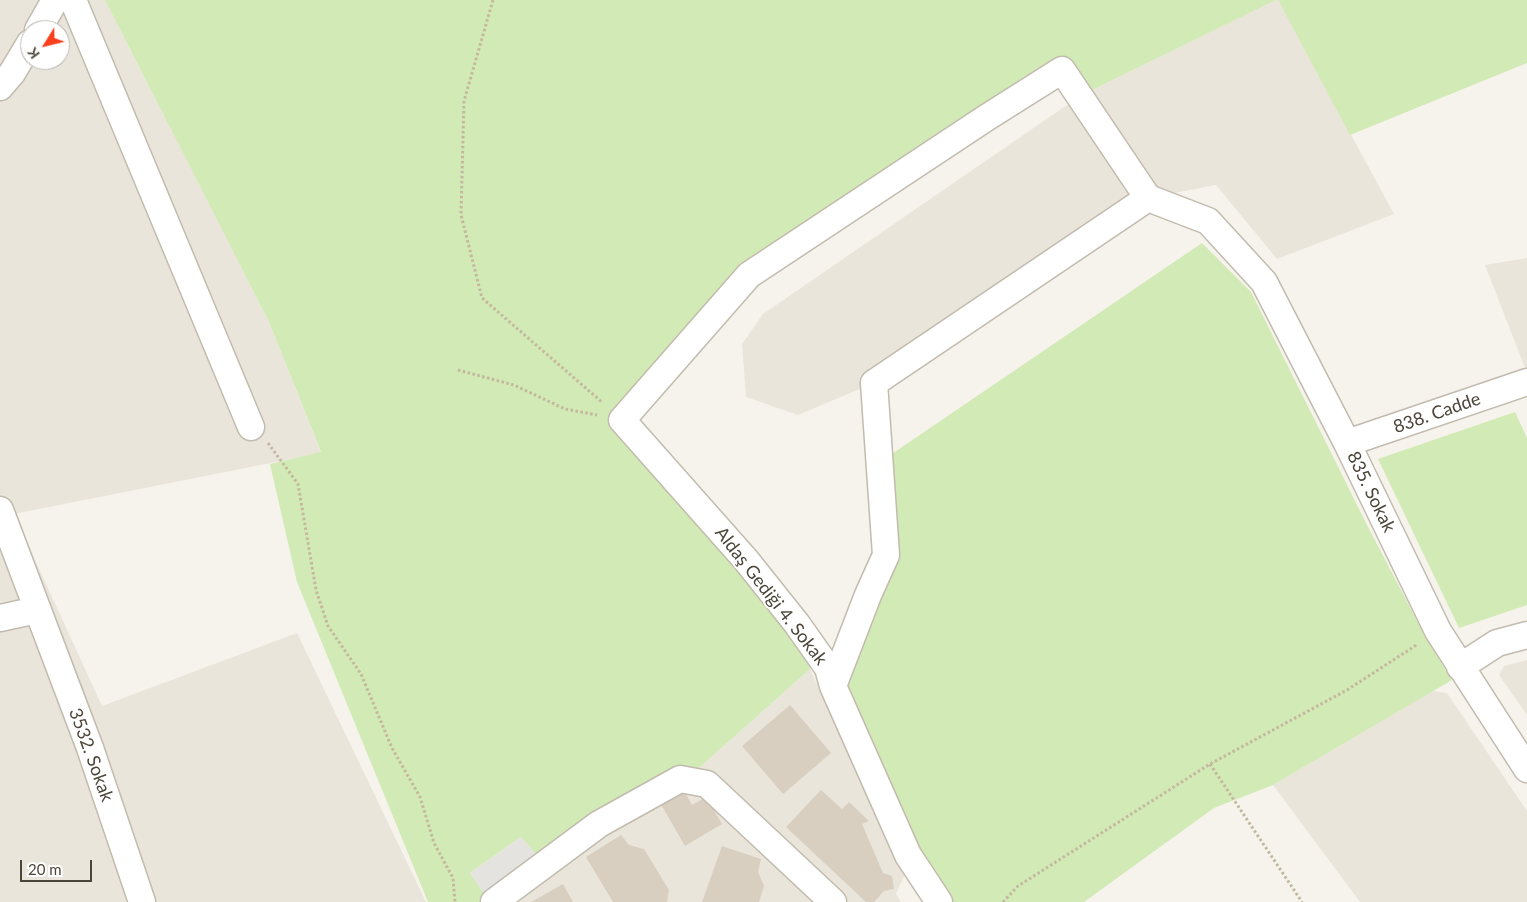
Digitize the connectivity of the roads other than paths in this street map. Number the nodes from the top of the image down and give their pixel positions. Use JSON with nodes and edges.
{"nodes":[{"id":1,"x":55,"y":0,"type":"edge"},
{"id":2,"x":73,"y":0,"type":"edge"},
{"id":3,"x":44,"y":20,"type":"edge"},
{"id":4,"x":20,"y":60,"type":"edge"},
{"id":5,"x":0,"y":87,"type":"edge"},
{"id":6,"x":1148,"y":198,"type":"junction"},
{"id":7,"x":1527,"y":382,"type":"edge"},
{"id":8,"x":251,"y":427,"type":"road end"},
{"id":9,"x":1347,"y":443,"type":"junction"},
{"id":10,"x":0,"y":510,"type":"edge"},
{"id":11,"x":38,"y":610,"type":"junction"},
{"id":12,"x":0,"y":618,"type":"edge"},
{"id":13,"x":1527,"y":635,"type":"edge"},
{"id":14,"x":1460,"y":667,"type":"junction"},
{"id":15,"x":833,"y":686,"type":"junction"},
{"id":16,"x":1527,"y":769,"type":"edge"},
{"id":17,"x":142,"y":902,"type":"edge"},
{"id":18,"x":494,"y":902,"type":"edge"},
{"id":19,"x":834,"y":902,"type":"edge"},
{"id":20,"x":939,"y":902,"type":"edge"}],
"edges":[{"from":1,"to":3,"type":"street"},
{"from":2,"to":8,"type":"street"},
{"from":4,"to":5,"type":"street"},
{"from":6,"to":9,"type":"street","name":"835. Sokak"},
{"from":6,"to":15,"type":"street"},
{"from":6,"to":15,"type":"street","name":"Aldaş Gediği 4. Sokak"},
{"from":7,"to":9,"type":"street","name":"838. Cadde"},
{"from":9,"to":14,"type":"street","name":"835. Sokak"},
{"from":10,"to":11,"type":"street","name":"3532. Sokak"},
{"from":11,"to":12,"type":"street"},
{"from":11,"to":17,"type":"street","name":"3532. Sokak"},
{"from":13,"to":14,"type":"street"},
{"from":14,"to":16,"type":"street","name":"835. Sokak"},
{"from":15,"to":20,"type":"street","name":"Aldaş Gediği 4. Sokak"},
{"from":18,"to":19,"type":"street"}]}
